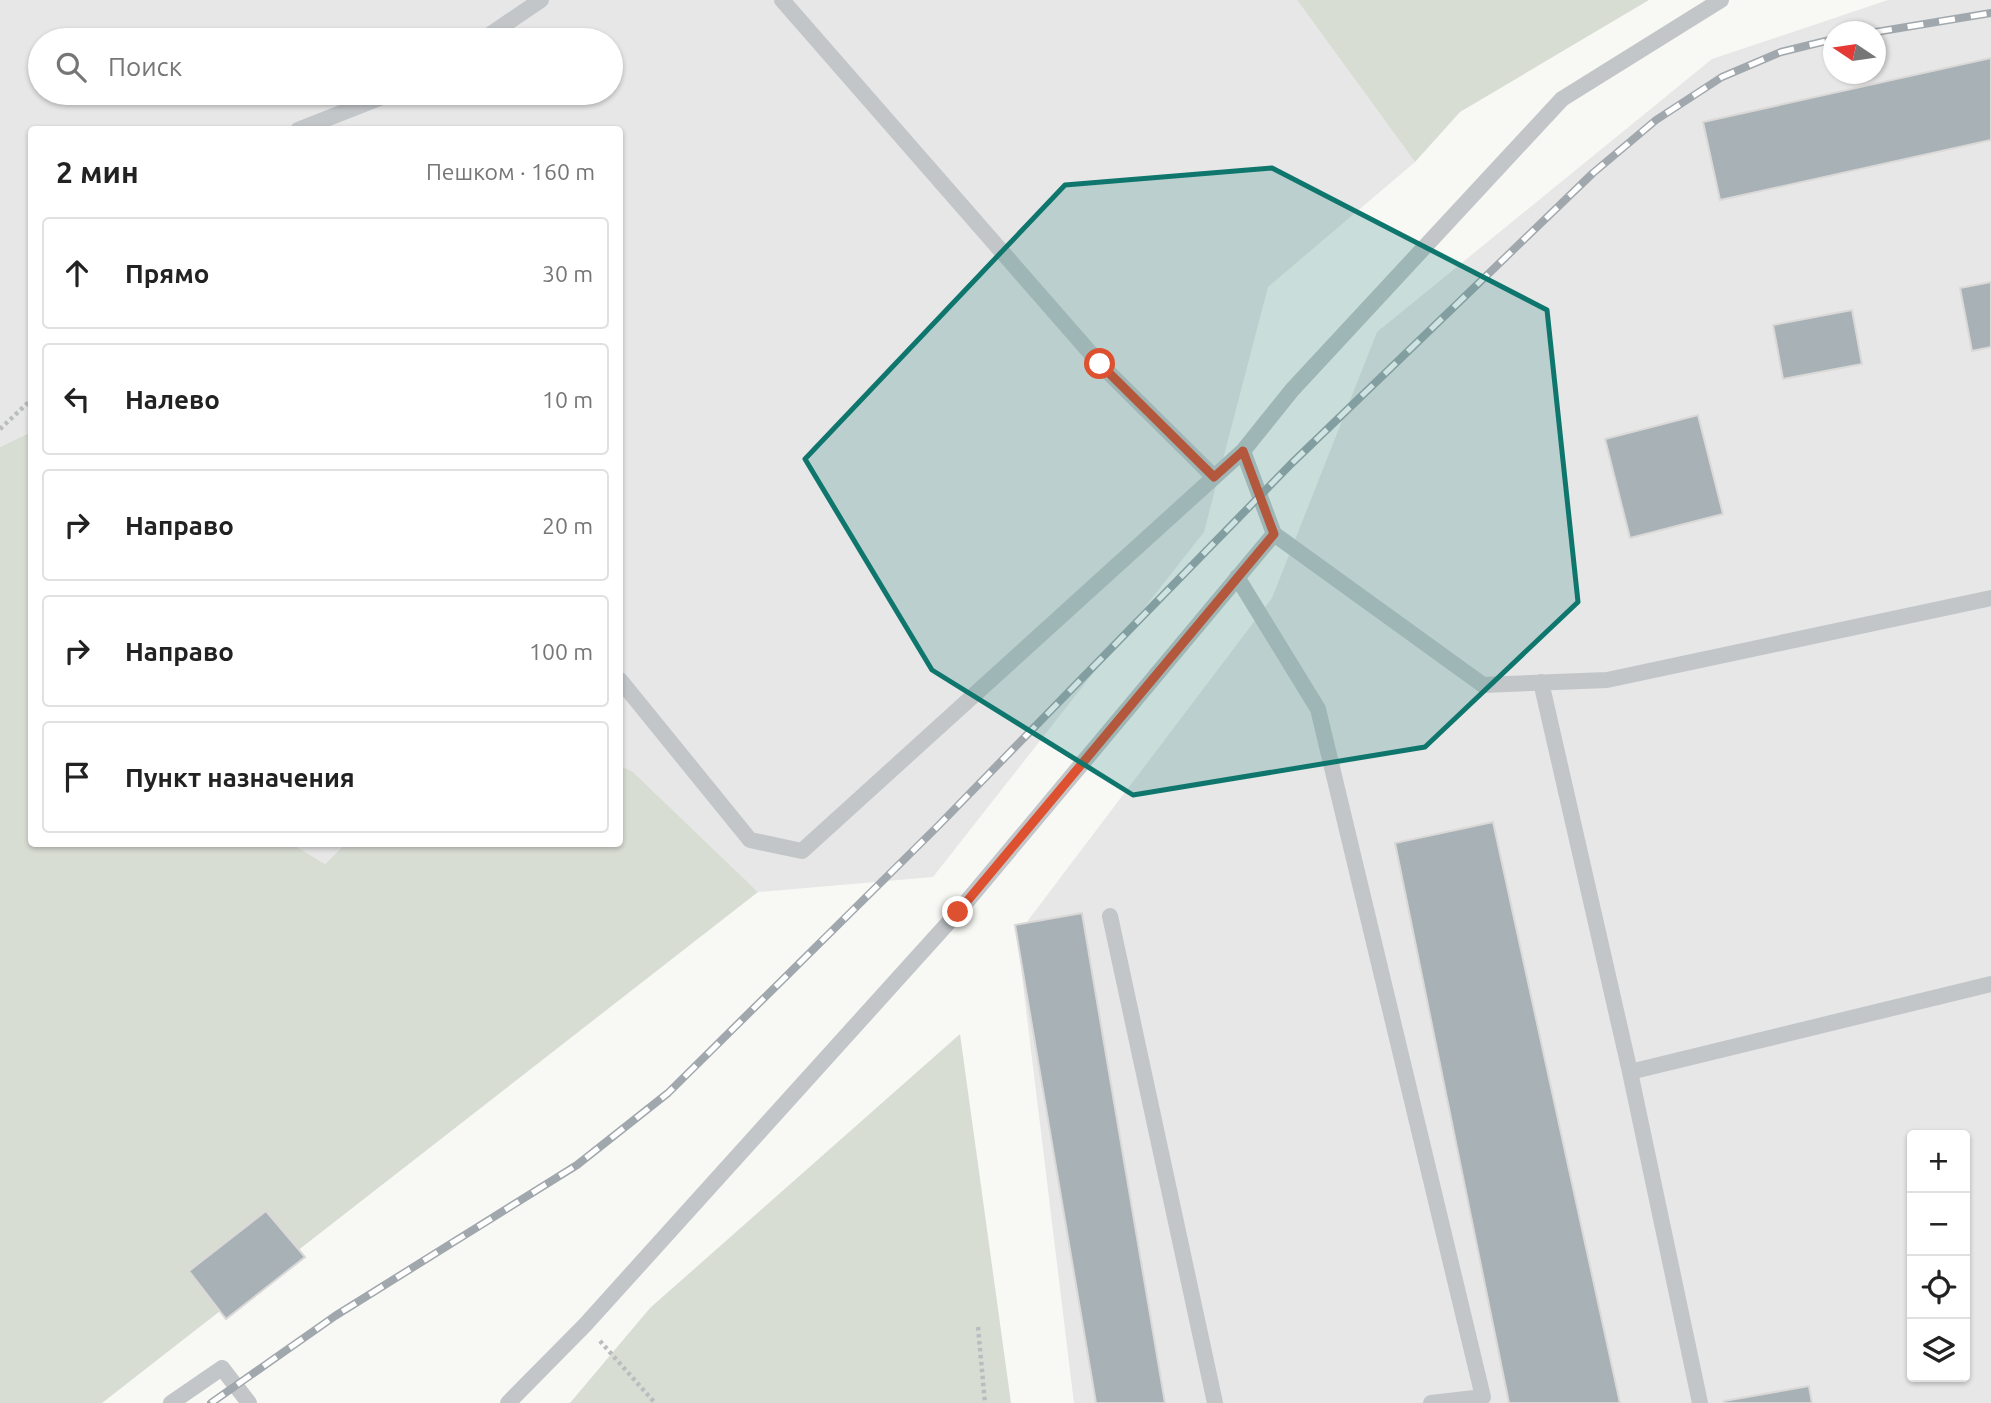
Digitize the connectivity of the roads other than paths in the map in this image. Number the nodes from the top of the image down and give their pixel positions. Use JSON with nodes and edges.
{"nodes":[{"id":1,"x":541,"y":0,"type":"edge"},
{"id":2,"x":782,"y":0,"type":"edge"},
{"id":3,"x":1721,"y":0,"type":"edge"},
{"id":4,"x":500,"y":28,"type":"edge"},
{"id":5,"x":362,"y":105,"type":"edge"},
{"id":6,"x":308,"y":126,"type":"edge"},
{"id":7,"x":1243,"y":451,"type":"junction"},
{"id":8,"x":1214,"y":477,"type":"junction"},
{"id":9,"x":1274,"y":534,"type":"junction"},
{"id":10,"x":1237,"y":577,"type":"junction"},
{"id":11,"x":1991,"y":598,"type":"edge"},
{"id":12,"x":1541,"y":682,"type":"junction"},
{"id":13,"x":623,"y":684,"type":"edge"},
{"id":14,"x":1110,"y":916,"type":"dead end"},
{"id":15,"x":1991,"y":984,"type":"edge"},
{"id":16,"x":1630,"y":1072,"type":"junction"},
{"id":17,"x":171,"y":1403,"type":"edge"},
{"id":18,"x":249,"y":1403,"type":"edge"},
{"id":19,"x":508,"y":1403,"type":"edge"},
{"id":20,"x":1215,"y":1403,"type":"edge"},
{"id":21,"x":1431,"y":1403,"type":"edge"},
{"id":22,"x":1700,"y":1403,"type":"edge"}],
"edges":[{"from":1,"to":4,"type":"lane"},
{"from":2,"to":8,"type":"lane"},
{"from":3,"to":7,"type":"lane"},
{"from":5,"to":6,"type":"lane"},
{"from":7,"to":8,"type":"lane"},
{"from":7,"to":9,"type":"lane"},
{"from":8,"to":13,"type":"lane"},
{"from":9,"to":10,"type":"lane"},
{"from":9,"to":12,"type":"lane"},
{"from":10,"to":19,"type":"lane"},
{"from":10,"to":21,"type":"lane"},
{"from":11,"to":12,"type":"lane"},
{"from":12,"to":16,"type":"lane"},
{"from":14,"to":20,"type":"lane"},
{"from":15,"to":16,"type":"lane"},
{"from":16,"to":22,"type":"lane"},
{"from":17,"to":18,"type":"lane"}]}
